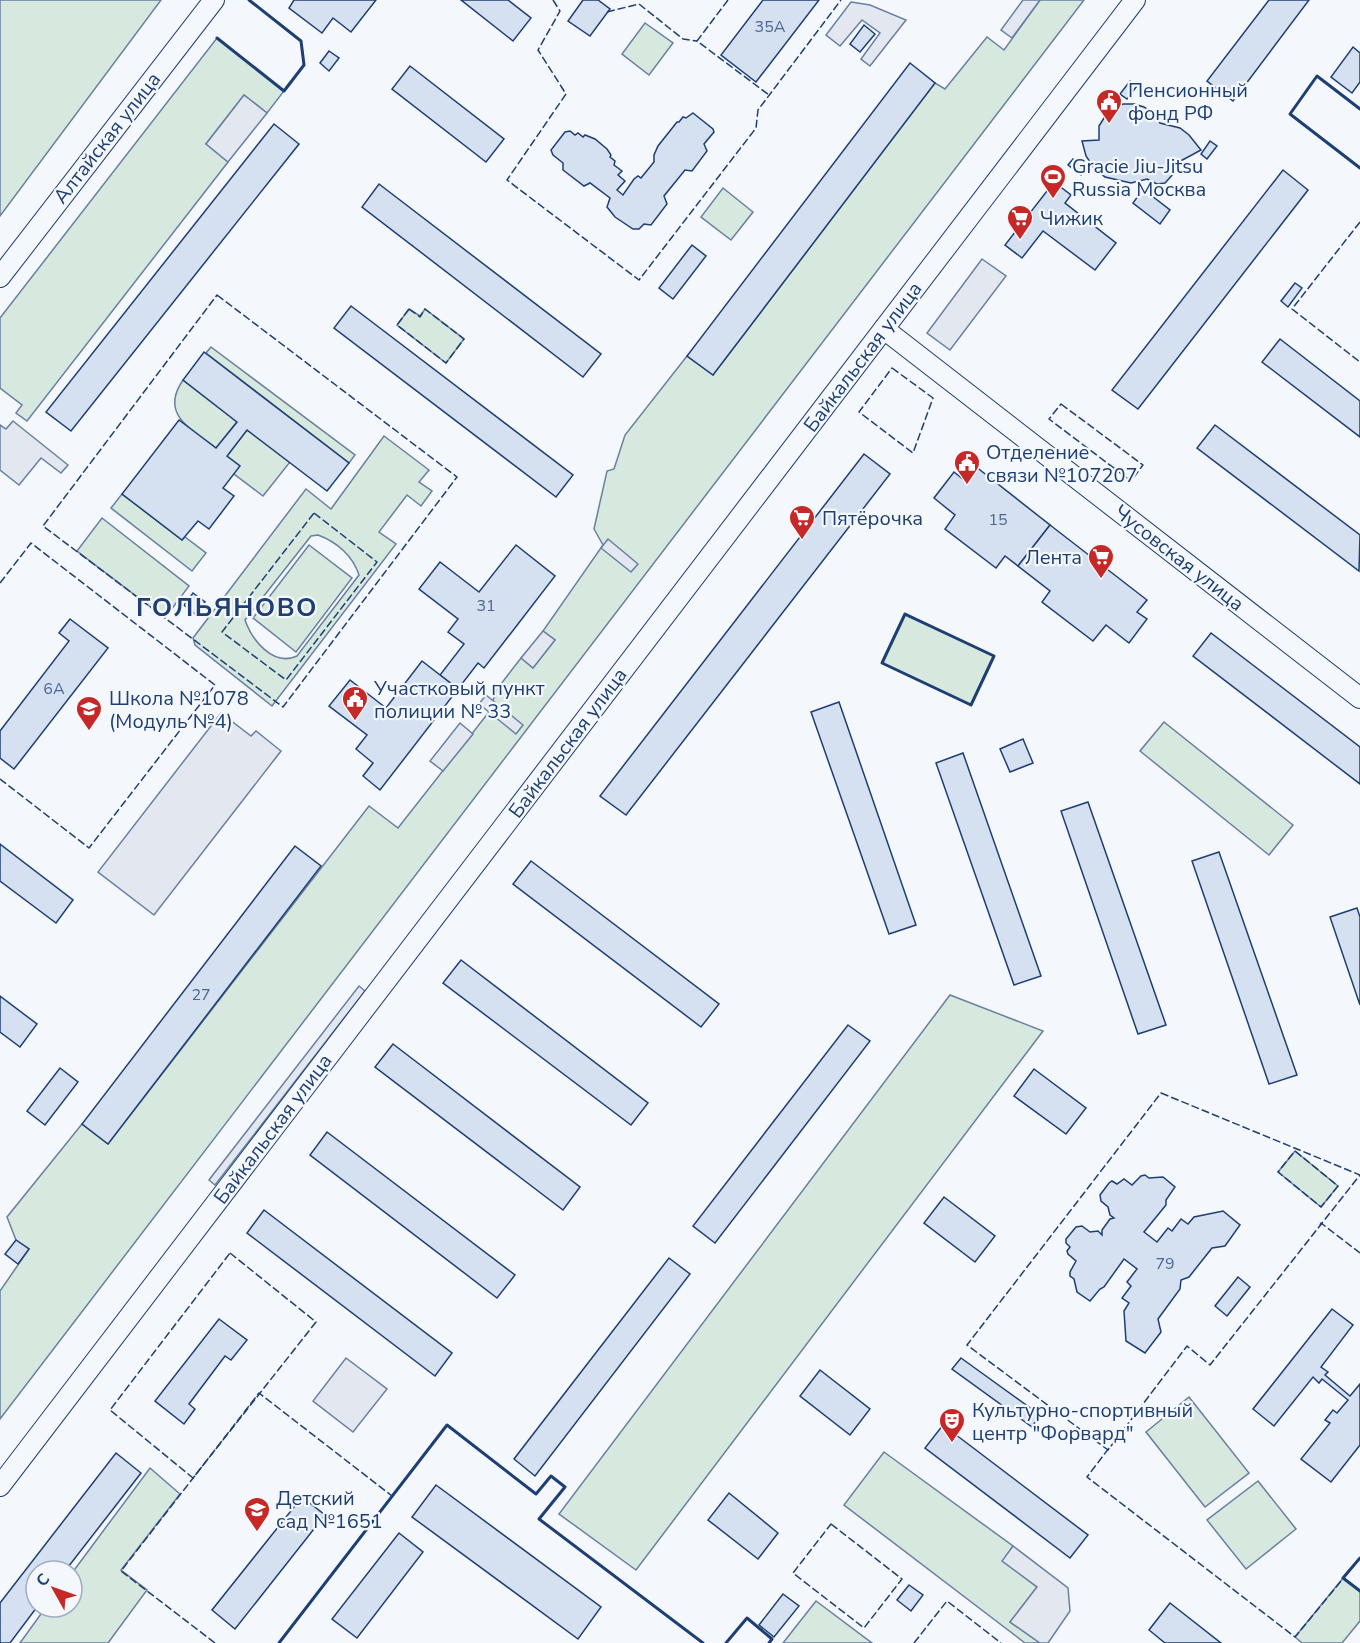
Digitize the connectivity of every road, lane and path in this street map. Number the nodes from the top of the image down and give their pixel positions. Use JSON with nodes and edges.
{"nodes":[{"id":1,"x":214,"y":0,"type":"edge"},
{"id":2,"x":1135,"y":0,"type":"edge"},
{"id":3,"x":0,"y":276,"type":"edge"},
{"id":4,"x":884,"y":329,"type":"junction"},
{"id":5,"x":1360,"y":698,"type":"edge"},
{"id":6,"x":0,"y":1486,"type":"edge"}],
"edges":[{"from":1,"to":3,"type":"street","name":"Алтайская улица"},
{"from":2,"to":4,"type":"street","name":"Байкальская улица"},
{"from":4,"to":5,"type":"street","name":"Чусовская улица"},
{"from":4,"to":6,"type":"street","name":"Байкальская улица"}]}
